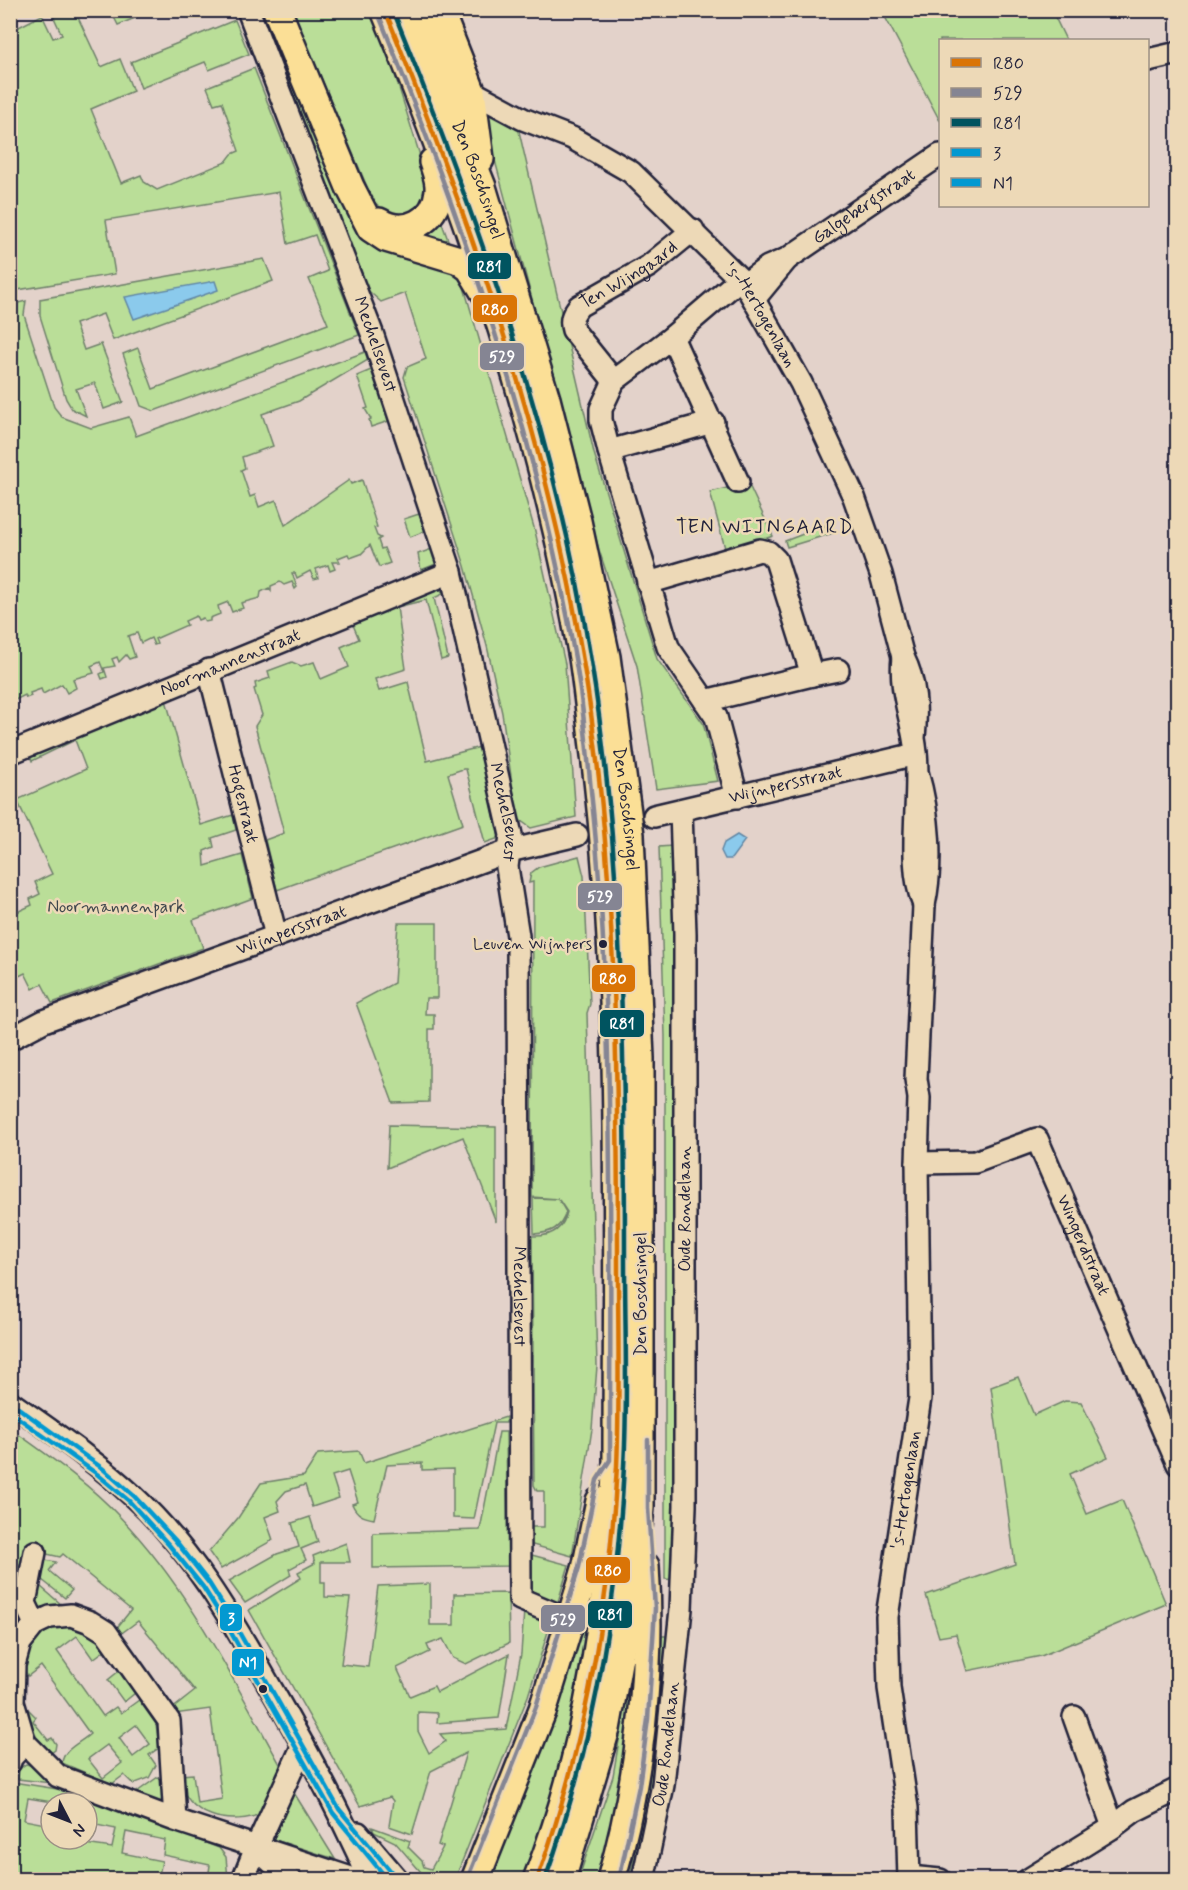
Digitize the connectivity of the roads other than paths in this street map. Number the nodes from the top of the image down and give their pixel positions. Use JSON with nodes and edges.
{"nodes":[{"id":1,"x":248,"y":10,"type":"edge"},
{"id":2,"x":277,"y":10,"type":"edge"},
{"id":3,"x":385,"y":10,"type":"edge"},
{"id":4,"x":412,"y":10,"type":"edge"},
{"id":5,"x":438,"y":10,"type":"edge"},
{"id":6,"x":1178,"y":53,"type":"edge"},
{"id":7,"x":1149,"y":60,"type":"edge"},
{"id":8,"x":471,"y":91,"type":"junction"},
{"id":9,"x":427,"y":111,"type":"junction"},
{"id":10,"x":939,"y":157,"type":"edge"},
{"id":11,"x":482,"y":187,"type":"junction"},
{"id":12,"x":363,"y":212,"type":"junction"},
{"id":13,"x":693,"y":230,"type":"junction"},
{"id":14,"x":747,"y":287,"type":"junction"},
{"id":15,"x":497,"y":309,"type":"junction"},
{"id":16,"x":672,"y":337,"type":"junction"},
{"id":17,"x":614,"y":381,"type":"junction"},
{"id":18,"x":713,"y":422,"type":"junction"},
{"id":19,"x":609,"y":451,"type":"junction"},
{"id":20,"x":738,"y":482,"type":"dead end"},
{"id":21,"x":451,"y":572,"type":"junction"},
{"id":22,"x":648,"y":583,"type":"junction"},
{"id":23,"x":208,"y":670,"type":"junction"},
{"id":24,"x":838,"y":670,"type":"dead end"},
{"id":25,"x":812,"y":675,"type":"junction"},
{"id":26,"x":705,"y":701,"type":"junction"},
{"id":27,"x":10,"y":753,"type":"edge"},
{"id":28,"x":916,"y":755,"type":"junction"},
{"id":29,"x":737,"y":797,"type":"junction"},
{"id":30,"x":681,"y":810,"type":"junction"},
{"id":31,"x":654,"y":816,"type":"dead end"},
{"id":32,"x":577,"y":835,"type":"dead end"},
{"id":33,"x":509,"y":851,"type":"junction"},
{"id":34,"x":276,"y":936,"type":"junction"},
{"id":35,"x":10,"y":1039,"type":"edge"},
{"id":36,"x":917,"y":1163,"type":"junction"},
{"id":37,"x":10,"y":1402,"type":"edge"},
{"id":38,"x":617,"y":1462,"type":"junction"},
{"id":39,"x":1178,"y":1464,"type":"edge"},
{"id":40,"x":640,"y":1508,"type":"junction"},
{"id":41,"x":35,"y":1552,"type":"dead end"},
{"id":42,"x":648,"y":1608,"type":"junction"},
{"id":43,"x":681,"y":1609,"type":"junction"},
{"id":44,"x":572,"y":1621,"type":"junction"},
{"id":45,"x":35,"y":1624,"type":"junction"},
{"id":46,"x":1074,"y":1717,"type":"dead end"},
{"id":47,"x":25,"y":1743,"type":"junction"},
{"id":48,"x":303,"y":1745,"type":"junction"},
{"id":49,"x":10,"y":1762,"type":"edge"},
{"id":50,"x":1178,"y":1790,"type":"edge"},
{"id":51,"x":339,"y":1809,"type":"junction"},
{"id":52,"x":175,"y":1820,"type":"junction"},
{"id":53,"x":1113,"y":1827,"type":"junction"},
{"id":54,"x":256,"y":1848,"type":"junction"},
{"id":55,"x":324,"y":1876,"type":"edge"},
{"id":56,"x":909,"y":1878,"type":"edge"},
{"id":57,"x":243,"y":1880,"type":"edge"},
{"id":58,"x":291,"y":1880,"type":"edge"},
{"id":59,"x":357,"y":1880,"type":"edge"},
{"id":60,"x":370,"y":1880,"type":"edge"},
{"id":61,"x":398,"y":1880,"type":"edge"},
{"id":62,"x":475,"y":1880,"type":"edge"},
{"id":63,"x":537,"y":1880,"type":"edge"},
{"id":64,"x":561,"y":1880,"type":"edge"},
{"id":65,"x":611,"y":1880,"type":"edge"},
{"id":66,"x":643,"y":1880,"type":"edge"},
{"id":67,"x":940,"y":1880,"type":"edge"},
{"id":68,"x":1028,"y":1880,"type":"edge"}],
"edges":[{"from":1,"to":21,"type":"street","name":"Mechelsevest"},
{"from":2,"to":12,"type":"main road"},
{"from":3,"to":9,"type":"main road","name":"Den Boschsingel"},
{"from":4,"to":11,"type":"main road","name":"Den Boschsingel"},
{"from":5,"to":8,"type":"main road"},
{"from":6,"to":7,"type":"street"},
{"from":8,"to":11,"type":"main road"},
{"from":8,"to":13,"type":"street","name":"'s-Hertogenlaan"},
{"from":9,"to":12,"type":"main road"},
{"from":9,"to":15,"type":"main road","name":"Den Boschsingel"},
{"from":10,"to":14,"type":"street","name":"Galgebergstraat"},
{"from":11,"to":40,"type":"main road","name":"Den Boschsingel"},
{"from":12,"to":15,"type":"main road"},
{"from":13,"to":14,"type":"street","name":"'s-Hertogenlaan"},
{"from":13,"to":17,"type":"street","name":"Ten Wijngaard"},
{"from":14,"to":16,"type":"street"},
{"from":14,"to":28,"type":"street","name":"'s-Hertogenlaan"},
{"from":15,"to":38,"type":"main road","name":"Den Boschsingel"},
{"from":16,"to":17,"type":"street"},
{"from":16,"to":18,"type":"street"},
{"from":17,"to":19,"type":"street"},
{"from":18,"to":19,"type":"street"},
{"from":18,"to":20,"type":"street"},
{"from":19,"to":22,"type":"street"},
{"from":21,"to":23,"type":"street","name":"Noormannenstraat"},
{"from":21,"to":33,"type":"street","name":"Mechelsevest"},
{"from":22,"to":25,"type":"street"},
{"from":22,"to":26,"type":"street"},
{"from":23,"to":27,"type":"street","name":"Noormannenstraat"},
{"from":23,"to":34,"type":"street","name":"Hogestraat"},
{"from":24,"to":25,"type":"street"},
{"from":25,"to":26,"type":"street"},
{"from":26,"to":29,"type":"street"},
{"from":28,"to":29,"type":"street","name":"Wijnpersstraat"},
{"from":28,"to":36,"type":"street","name":"'s-Hertogenlaan"},
{"from":29,"to":30,"type":"street","name":"Wijnpersstraat"},
{"from":30,"to":31,"type":"street","name":"Wijnpersstraat"},
{"from":30,"to":43,"type":"street","name":"Oude Rondelaan"},
{"from":32,"to":33,"type":"street","name":"Wijnpersstraat"},
{"from":33,"to":34,"type":"street","name":"Wijnpersstraat"},
{"from":33,"to":44,"type":"street","name":"Mechelsevest"},
{"from":34,"to":35,"type":"street","name":"Wijnpersstraat"},
{"from":36,"to":39,"type":"street","name":"Wingerdstraat"},
{"from":36,"to":56,"type":"street","name":"'s-Hertogenlaan"},
{"from":37,"to":48,"type":"street"},
{"from":38,"to":44,"type":"main road"},
{"from":38,"to":63,"type":"main road","name":"Den Boschsingel"},
{"from":40,"to":42,"type":"main road"},
{"from":40,"to":64,"type":"main road","name":"Den Boschsingel"},
{"from":41,"to":45,"type":"street"},
{"from":42,"to":43,"type":"street"},
{"from":42,"to":65,"type":"main road"},
{"from":43,"to":66,"type":"street","name":"Oude Rondelaan"},
{"from":44,"to":62,"type":"main road"},
{"from":45,"to":47,"type":"street"},
{"from":45,"to":52,"type":"street"},
{"from":46,"to":53,"type":"street"},
{"from":47,"to":49,"type":"street"},
{"from":47,"to":52,"type":"street"},
{"from":48,"to":51,"type":"street"},
{"from":48,"to":54,"type":"street"},
{"from":50,"to":53,"type":"street"},
{"from":51,"to":60,"type":"street"},
{"from":51,"to":61,"type":"street"},
{"from":52,"to":54,"type":"street"},
{"from":53,"to":68,"type":"street"},
{"from":54,"to":55,"type":"street"},
{"from":54,"to":57,"type":"street"},
{"from":54,"to":58,"type":"street"},
{"from":55,"to":59,"type":"street"},
{"from":56,"to":67,"type":"street"}]}
